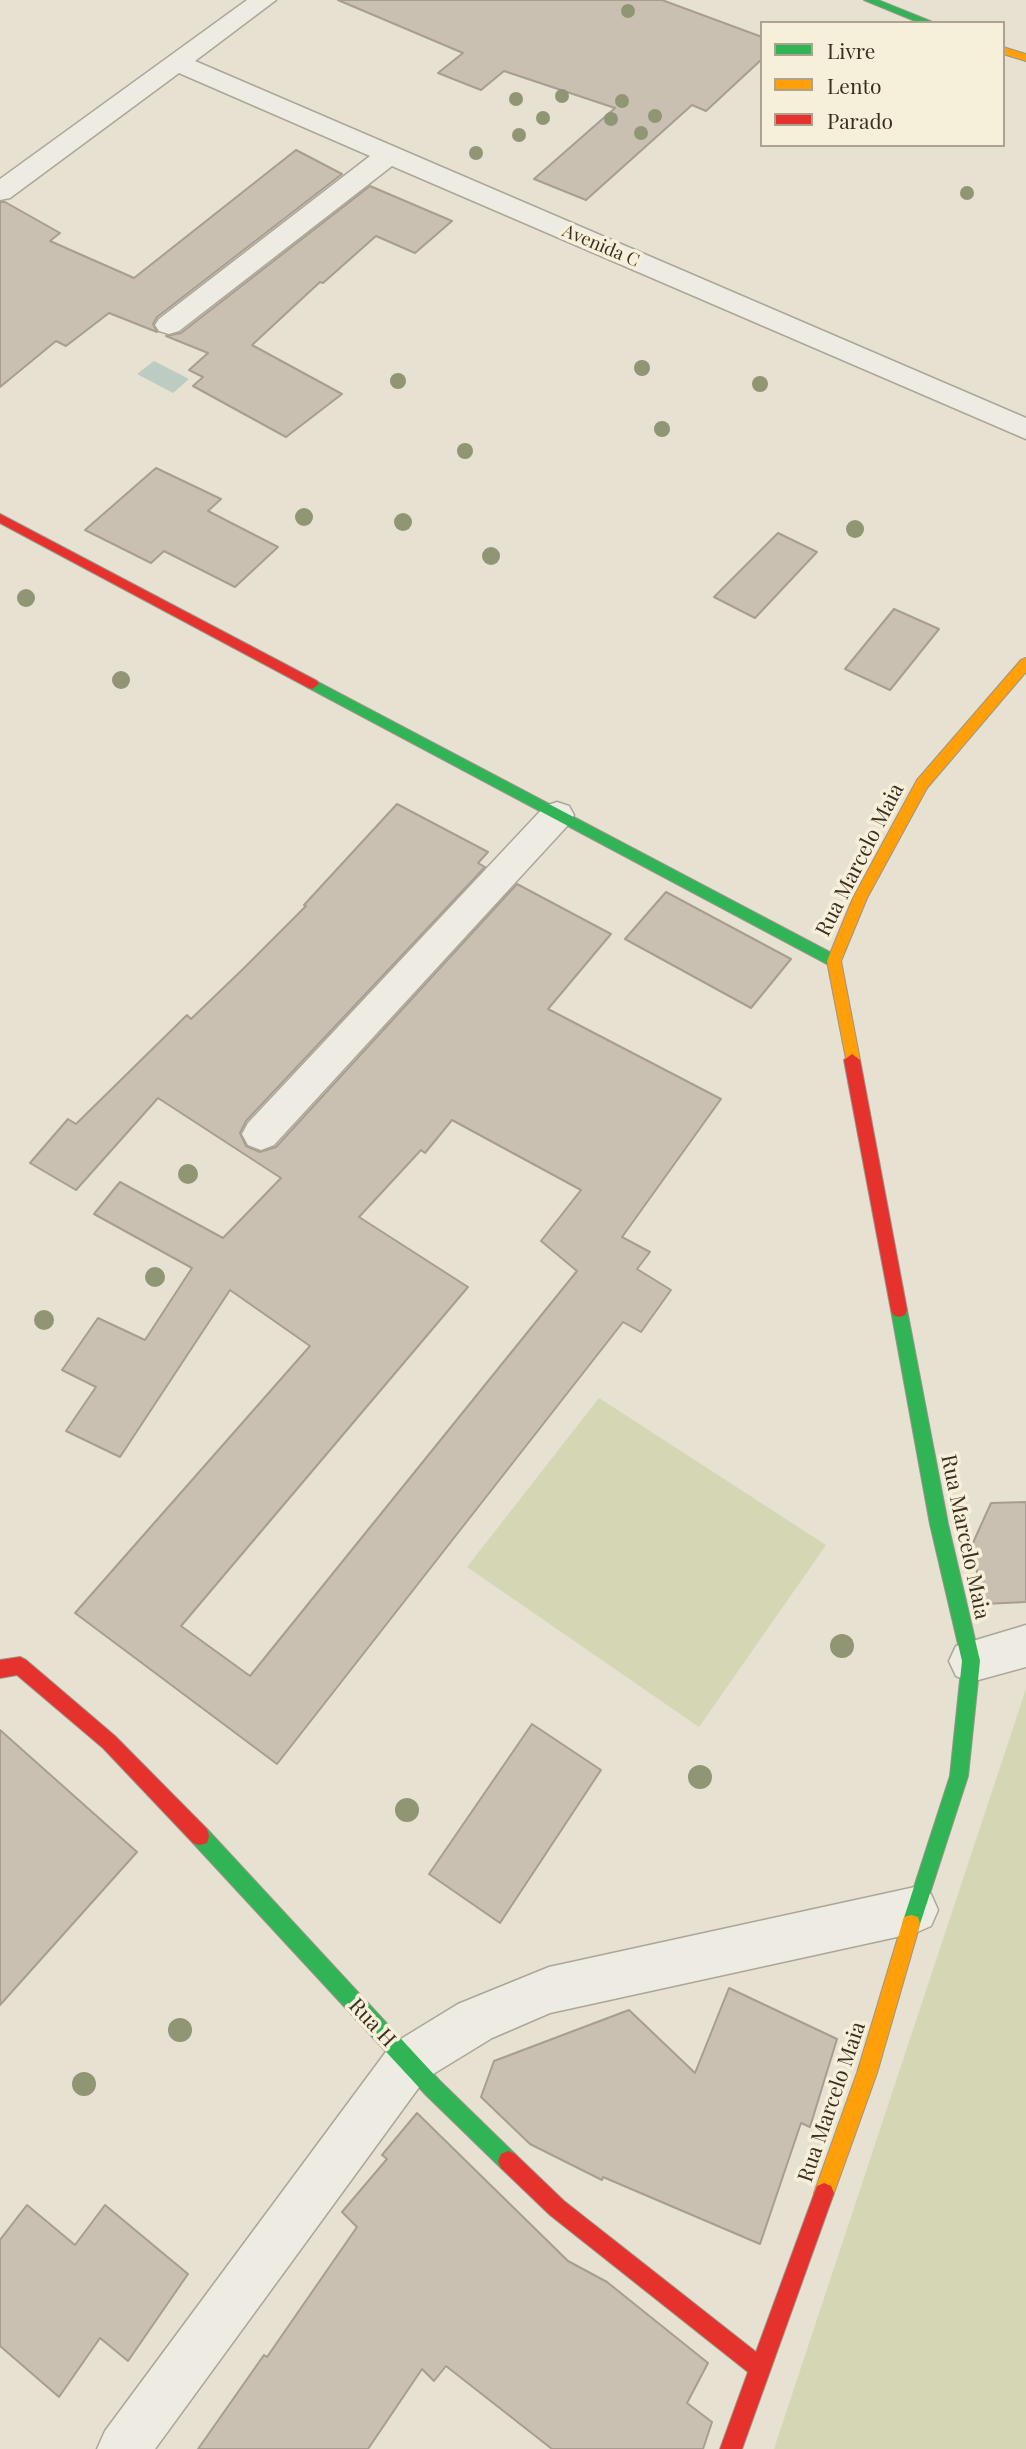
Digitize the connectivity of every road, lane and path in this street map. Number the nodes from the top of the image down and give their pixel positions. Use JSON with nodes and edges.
{"nodes":[{"id":1,"x":263,"y":0,"type":"edge"},
{"id":2,"x":869,"y":0,"type":"edge"},
{"id":3,"x":925,"y":21,"type":"edge"},
{"id":4,"x":1005,"y":51,"type":"edge"},
{"id":5,"x":1026,"y":58,"type":"edge"},
{"id":6,"x":177,"y":63,"type":"junction"},
{"id":7,"x":389,"y":155,"type":"junction"},
{"id":8,"x":0,"y":192,"type":"edge"},
{"id":9,"x":169,"y":325,"type":"dead end"},
{"id":10,"x":1026,"y":429,"type":"edge"},
{"id":11,"x":0,"y":518,"type":"edge"},
{"id":12,"x":1026,"y":663,"type":"edge"},
{"id":13,"x":557,"y":815,"type":"junction"},
{"id":14,"x":834,"y":961,"type":"junction"},
{"id":15,"x":261,"y":1134,"type":"dead end"},
{"id":16,"x":1026,"y":1646,"type":"edge"},
{"id":17,"x":971,"y":1661,"type":"junction"},
{"id":18,"x":0,"y":1669,"type":"edge"},
{"id":19,"x":915,"y":1910,"type":"junction"},
{"id":20,"x":408,"y":2062,"type":"junction"},
{"id":21,"x":760,"y":2368,"type":"junction"},
{"id":22,"x":123,"y":2449,"type":"edge"},
{"id":23,"x":731,"y":2449,"type":"edge"}],
"edges":[{"from":1,"to":6,"type":"street"},
{"from":2,"to":3,"type":"street"},
{"from":4,"to":5,"type":"street"},
{"from":6,"to":7,"type":"street","name":"Avenida C"},
{"from":6,"to":8,"type":"street"},
{"from":7,"to":9,"type":"street"},
{"from":7,"to":10,"type":"street","name":"Avenida C"},
{"from":11,"to":13,"type":"street"},
{"from":12,"to":14,"type":"street","name":"Rua Marcelo Maia"},
{"from":13,"to":14,"type":"street"},
{"from":13,"to":15,"type":"street"},
{"from":14,"to":17,"type":"street","name":"Rua Marcelo Maia"},
{"from":16,"to":17,"type":"street"},
{"from":17,"to":19,"type":"street","name":"Rua Marcelo Maia"},
{"from":18,"to":20,"type":"street","name":"Rua H"},
{"from":19,"to":20,"type":"street","name":"Rua H"},
{"from":19,"to":21,"type":"street","name":"Rua Marcelo Maia"},
{"from":20,"to":21,"type":"street"},
{"from":20,"to":22,"type":"street"},
{"from":21,"to":23,"type":"street","name":"Rua Marcelo Maia"}]}
